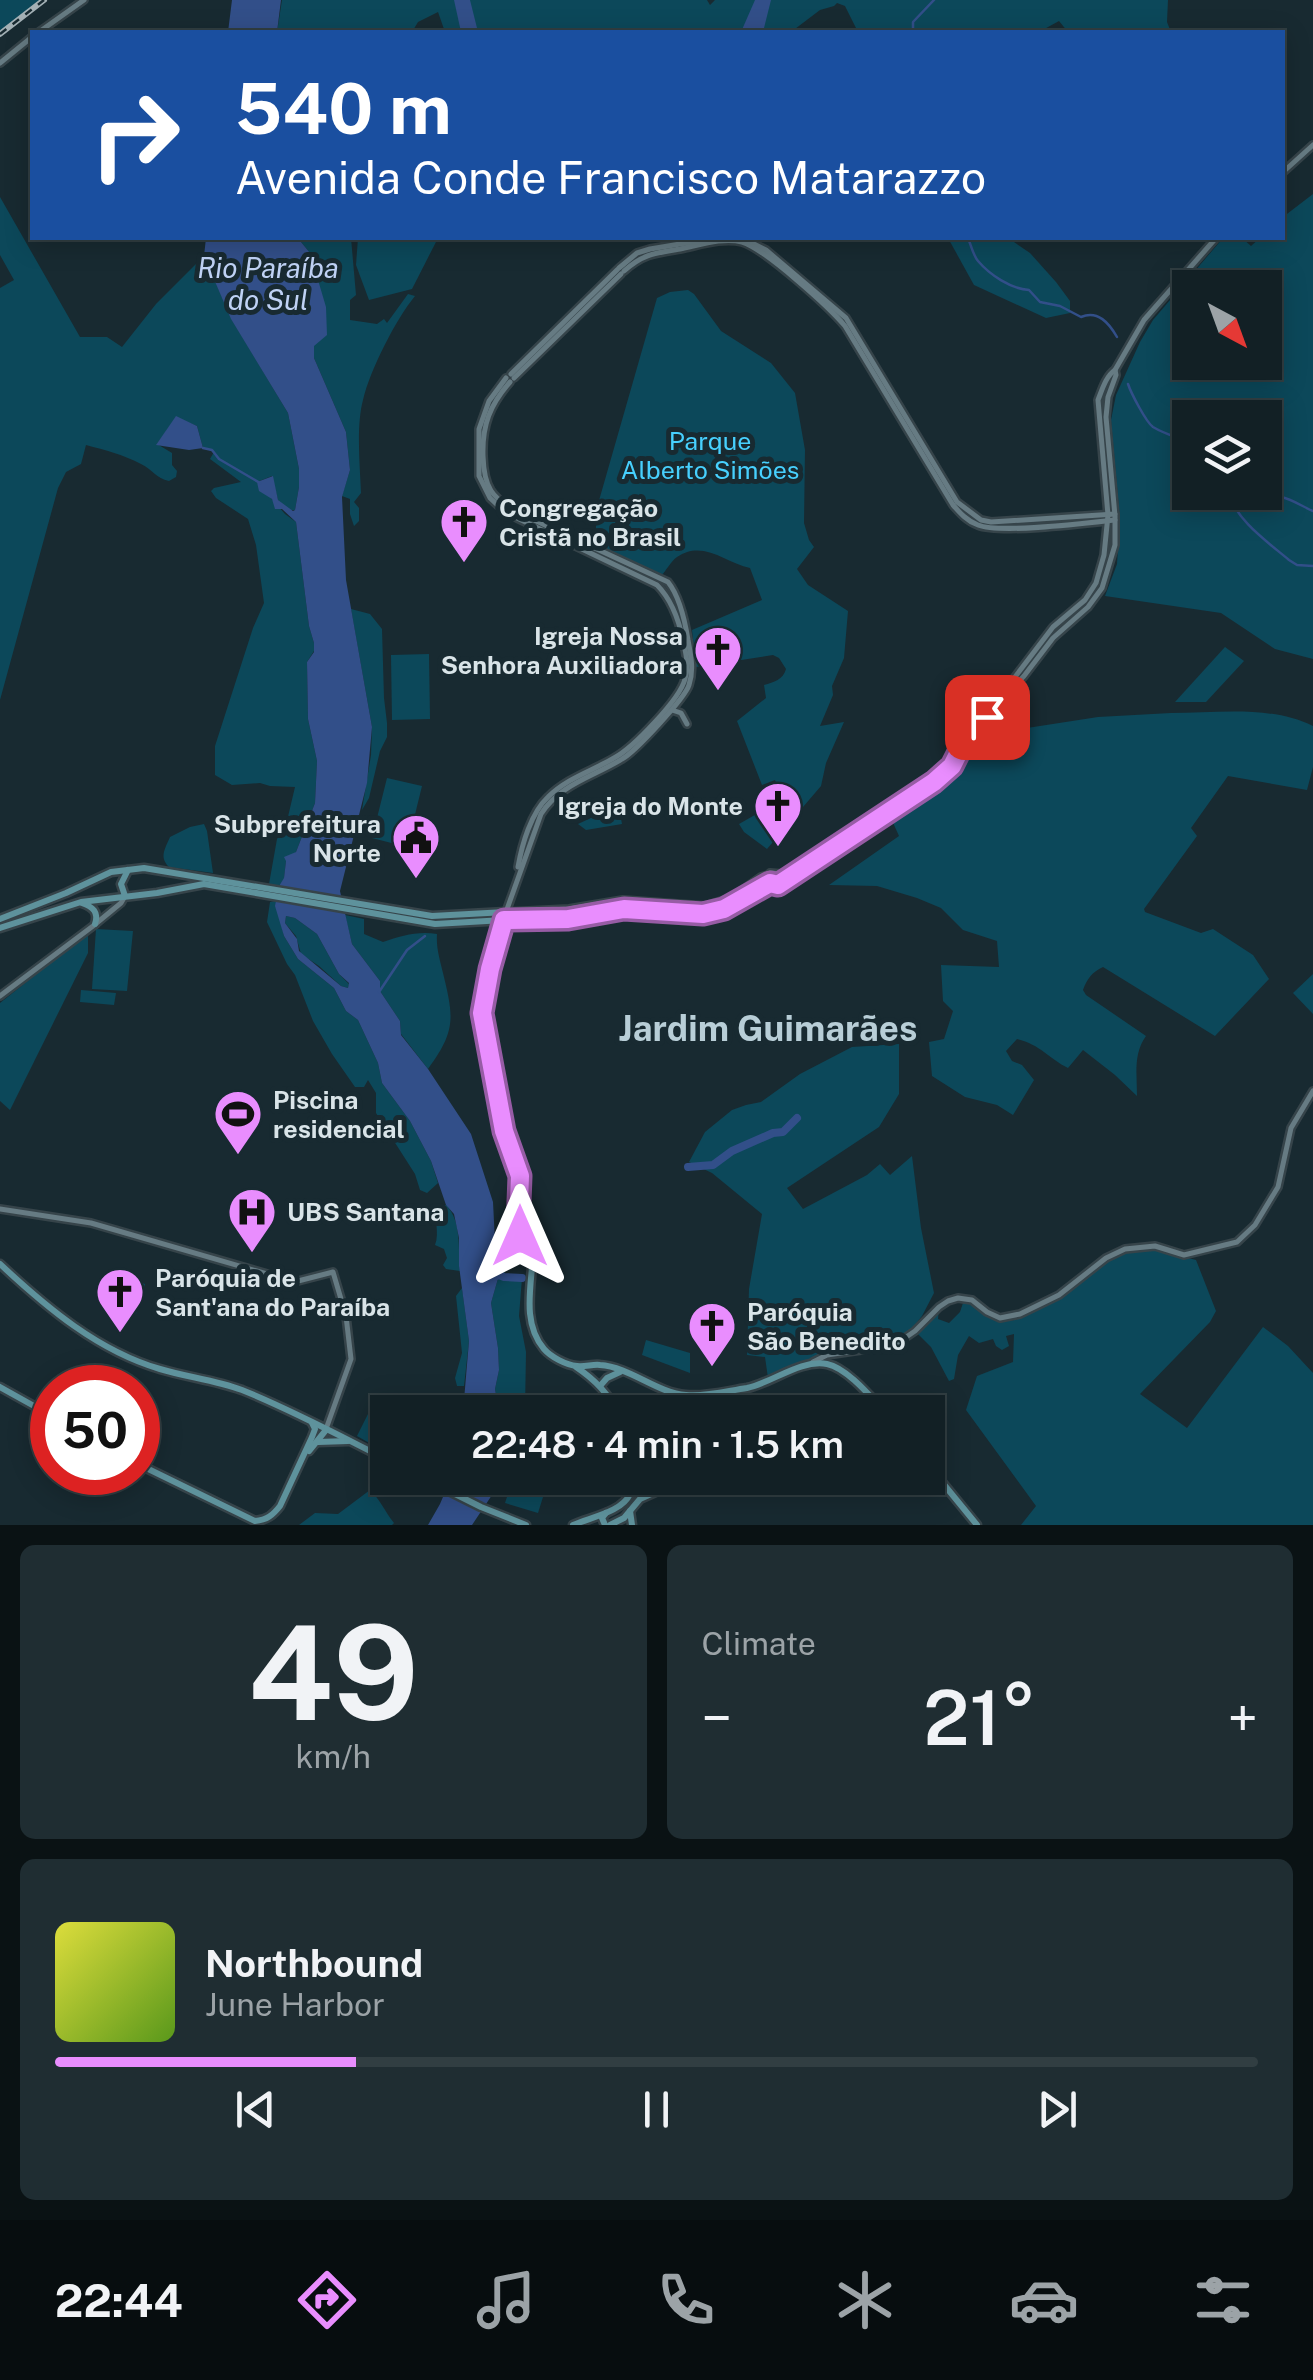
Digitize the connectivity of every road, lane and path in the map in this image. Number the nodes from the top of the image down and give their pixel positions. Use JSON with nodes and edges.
{"nodes":[{"id":1,"x":84,"y":0,"type":"edge"},
{"id":2,"x":41,"y":30,"type":"edge"},
{"id":3,"x":30,"y":39,"type":"edge"},
{"id":4,"x":0,"y":63,"type":"edge"},
{"id":5,"x":1313,"y":145,"type":"edge"},
{"id":6,"x":1285,"y":170,"type":"edge"},
{"id":7,"x":704,"y":240,"type":"edge"},
{"id":8,"x":746,"y":240,"type":"edge"},
{"id":9,"x":1214,"y":240,"type":"edge"},
{"id":10,"x":620,"y":271,"type":"junction"},
{"id":11,"x":1112,"y":517,"type":"junction"},
{"id":12,"x":659,"y":582,"type":"junction"},
{"id":13,"x":674,"y":591,"type":"junction"},
{"id":14,"x":667,"y":596,"type":"junction"},
{"id":15,"x":1077,"y":612,"type":"junction"},
{"id":16,"x":685,"y":689,"type":"junction"},
{"id":17,"x":669,"y":711,"type":"junction"},
{"id":18,"x":979,"y":712,"type":"junction"},
{"id":19,"x":987,"y":717,"type":"junction"},
{"id":20,"x":972,"y":721,"type":"junction"},
{"id":21,"x":687,"y":724,"type":"dead end"},
{"id":22,"x":981,"y":729,"type":"junction"},
{"id":23,"x":962,"y":746,"type":"junction"},
{"id":24,"x":129,"y":869,"type":"junction"},
{"id":25,"x":168,"y":872,"type":"junction"},
{"id":26,"x":769,"y":879,"type":"junction"},
{"id":27,"x":783,"y":879,"type":"junction"},
{"id":28,"x":516,"y":880,"type":"junction"},
{"id":29,"x":229,"y":884,"type":"junction"},
{"id":30,"x":168,"y":891,"type":"junction"},
{"id":31,"x":124,"y":896,"type":"junction"},
{"id":32,"x":659,"y":901,"type":"junction"},
{"id":33,"x":81,"y":902,"type":"junction"},
{"id":34,"x":673,"y":904,"type":"junction"},
{"id":35,"x":350,"y":907,"type":"junction"},
{"id":36,"x":657,"y":911,"type":"junction"},
{"id":37,"x":671,"y":912,"type":"junction"},
{"id":38,"x":505,"y":916,"type":"junction"},
{"id":39,"x":0,"y":920,"type":"edge"},
{"id":40,"x":95,"y":924,"type":"junction"},
{"id":41,"x":0,"y":928,"type":"edge"},
{"id":42,"x":0,"y":996,"type":"edge"},
{"id":43,"x":1313,"y":1091,"type":"edge"},
{"id":44,"x":0,"y":1209,"type":"edge"},
{"id":45,"x":0,"y":1264,"type":"edge"},
{"id":46,"x":836,"y":1354,"type":"junction"},
{"id":47,"x":576,"y":1366,"type":"junction"},
{"id":48,"x":806,"y":1366,"type":"junction"},
{"id":49,"x":833,"y":1366,"type":"junction"},
{"id":50,"x":621,"y":1371,"type":"junction"},
{"id":51,"x":600,"y":1386,"type":"junction"},
{"id":52,"x":0,"y":1387,"type":"edge"},
{"id":53,"x":607,"y":1395,"type":"edge"},
{"id":54,"x":869,"y":1395,"type":"edge"},
{"id":55,"x":30,"y":1404,"type":"edge"},
{"id":56,"x":333,"y":1415,"type":"junction"},
{"id":57,"x":312,"y":1422,"type":"junction"},
{"id":58,"x":326,"y":1429,"type":"junction"},
{"id":59,"x":340,"y":1435,"type":"junction"},
{"id":60,"x":351,"y":1441,"type":"junction"},
{"id":61,"x":318,"y":1442,"type":"junction"},
{"id":62,"x":370,"y":1451,"type":"edge"},
{"id":63,"x":304,"y":1455,"type":"junction"},
{"id":64,"x":160,"y":1475,"type":"edge"},
{"id":65,"x":945,"y":1487,"type":"edge"},
{"id":66,"x":458,"y":1495,"type":"edge"},
{"id":67,"x":630,"y":1495,"type":"edge"},
{"id":68,"x":631,"y":1495,"type":"edge"},
{"id":69,"x":650,"y":1495,"type":"edge"},
{"id":70,"x":640,"y":1500,"type":"junction"},
{"id":71,"x":620,"y":1506,"type":"junction"},
{"id":72,"x":630,"y":1511,"type":"junction"},
{"id":73,"x":607,"y":1512,"type":"junction"},
{"id":74,"x":526,"y":1525,"type":"edge"},
{"id":75,"x":573,"y":1525,"type":"edge"},
{"id":76,"x":608,"y":1525,"type":"edge"},
{"id":77,"x":632,"y":1525,"type":"edge"},
{"id":78,"x":978,"y":1525,"type":"edge"}],
"edges":[{"from":1,"to":2,"type":"street"},
{"from":3,"to":4,"type":"street"},
{"from":5,"to":6,"type":"street"},
{"from":7,"to":10,"type":"street"},
{"from":8,"to":11,"type":"street"},
{"from":9,"to":11,"type":"street"},
{"from":10,"to":11,"type":"street"},
{"from":10,"to":12,"type":"street"},
{"from":11,"to":15,"type":"street"},
{"from":12,"to":13,"type":"street"},
{"from":12,"to":14,"type":"street"},
{"from":13,"to":14,"type":"street"},
{"from":13,"to":16,"type":"street"},
{"from":14,"to":16,"type":"street"},
{"from":15,"to":18,"type":"street"},
{"from":15,"to":19,"type":"street"},
{"from":16,"to":17,"type":"street"},
{"from":16,"to":28,"type":"street"},
{"from":17,"to":21,"type":"street"},
{"from":17,"to":28,"type":"street"},
{"from":18,"to":19,"type":"street"},
{"from":18,"to":20,"type":"street"},
{"from":19,"to":22,"type":"street"},
{"from":20,"to":22,"type":"street"},
{"from":20,"to":23,"type":"street"},
{"from":22,"to":23,"type":"street"},
{"from":23,"to":27,"type":"street"},
{"from":24,"to":25,"type":"main road"},
{"from":24,"to":31,"type":"main road"},
{"from":24,"to":39,"type":"main road"},
{"from":25,"to":29,"type":"main road"},
{"from":25,"to":30,"type":"main road"},
{"from":26,"to":27,"type":"street"},
{"from":26,"to":27,"type":"street"},
{"from":26,"to":34,"type":"street"},
{"from":26,"to":37,"type":"street"},
{"from":28,"to":38,"type":"street"},
{"from":29,"to":30,"type":"main road"},
{"from":29,"to":35,"type":"main road"},
{"from":30,"to":31,"type":"main road"},
{"from":31,"to":33,"type":"main road"},
{"from":31,"to":40,"type":"street"},
{"from":32,"to":34,"type":"street"},
{"from":32,"to":36,"type":"street"},
{"from":32,"to":38,"type":"street"},
{"from":33,"to":40,"type":"main road"},
{"from":33,"to":41,"type":"main road"},
{"from":34,"to":37,"type":"street"},
{"from":35,"to":38,"type":"main road"},
{"from":35,"to":38,"type":"main road"},
{"from":36,"to":37,"type":"street"},
{"from":36,"to":38,"type":"street"},
{"from":38,"to":47,"type":"main road"},
{"from":40,"to":42,"type":"street"},
{"from":43,"to":46,"type":"street"},
{"from":44,"to":56,"type":"street"},
{"from":45,"to":57,"type":"main road"},
{"from":46,"to":48,"type":"street"},
{"from":46,"to":49,"type":"street"},
{"from":47,"to":50,"type":"main road"},
{"from":47,"to":51,"type":"main road"},
{"from":48,"to":49,"type":"main road"},
{"from":48,"to":50,"type":"main road"},
{"from":49,"to":54,"type":"main road"},
{"from":50,"to":51,"type":"main road"},
{"from":51,"to":53,"type":"main road"},
{"from":52,"to":55,"type":"main road"},
{"from":56,"to":58,"type":"street"},
{"from":56,"to":59,"type":"street"},
{"from":57,"to":58,"type":"main road"},
{"from":57,"to":63,"type":"main road"},
{"from":58,"to":59,"type":"main road"},
{"from":58,"to":61,"type":"main road"},
{"from":59,"to":60,"type":"main road"},
{"from":60,"to":61,"type":"main road"},
{"from":60,"to":62,"type":"main road"},
{"from":61,"to":63,"type":"main road"},
{"from":63,"to":64,"type":"main road"},
{"from":65,"to":78,"type":"main road"},
{"from":66,"to":74,"type":"main road"},
{"from":67,"to":71,"type":"main road"},
{"from":68,"to":70,"type":"main road"},
{"from":69,"to":70,"type":"main road"},
{"from":70,"to":72,"type":"main road"},
{"from":71,"to":72,"type":"main road"},
{"from":71,"to":73,"type":"main road"},
{"from":72,"to":76,"type":"main road"},
{"from":72,"to":77,"type":"main road"},
{"from":73,"to":75,"type":"main road"},
{"from":73,"to":76,"type":"main road"}]}
